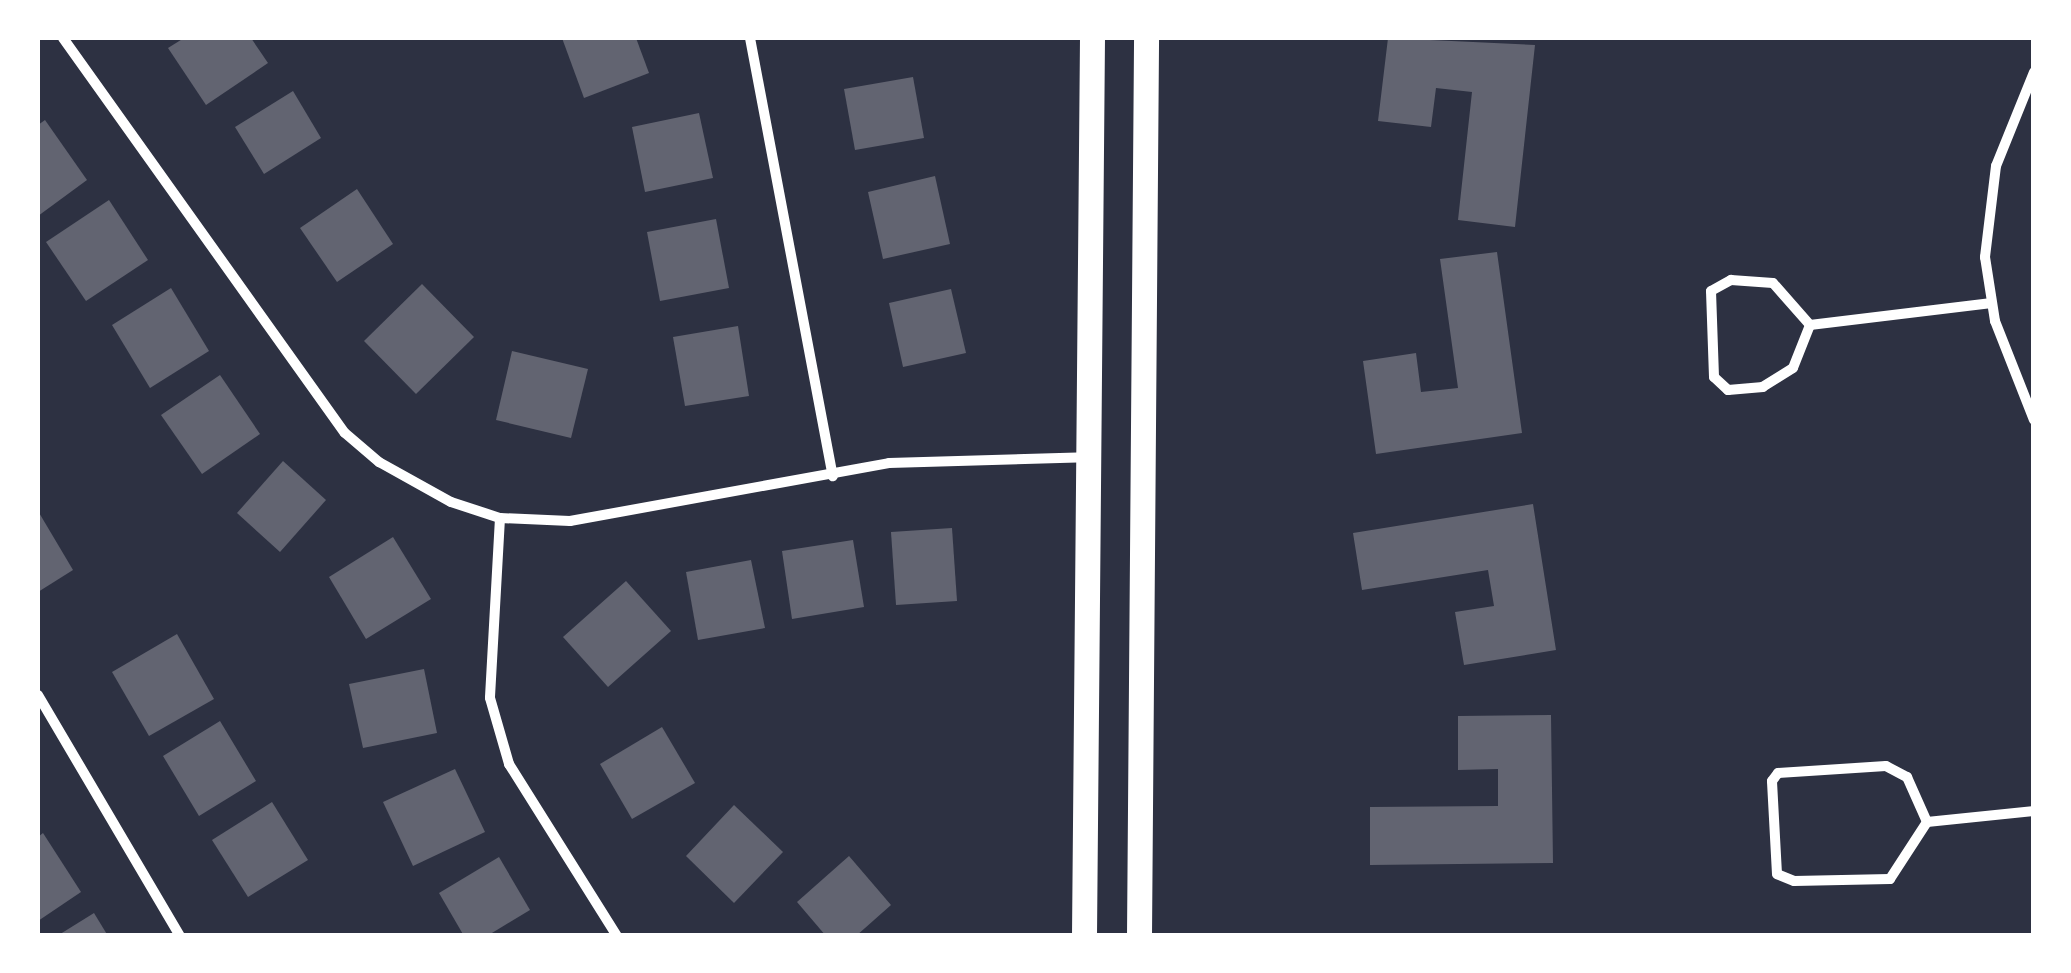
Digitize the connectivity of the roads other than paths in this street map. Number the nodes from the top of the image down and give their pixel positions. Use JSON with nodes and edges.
{"nodes":[{"id":1,"x":63,"y":38,"type":"edge"},
{"id":2,"x":750,"y":38,"type":"edge"},
{"id":3,"x":1092,"y":38,"type":"edge"},
{"id":4,"x":1146,"y":38,"type":"edge"},
{"id":5,"x":2034,"y":72,"type":"edge"},
{"id":6,"x":1992,"y":303,"type":"junction"},
{"id":7,"x":1810,"y":324,"type":"junction"},
{"id":8,"x":2034,"y":420,"type":"edge"},
{"id":9,"x":1086,"y":456,"type":"junction"},
{"id":10,"x":833,"y":476,"type":"junction"},
{"id":11,"x":500,"y":518,"type":"junction"},
{"id":12,"x":38,"y":695,"type":"edge"},
{"id":13,"x":2034,"y":811,"type":"edge"},
{"id":14,"x":1928,"y":822,"type":"junction"},
{"id":15,"x":180,"y":936,"type":"edge"},
{"id":16,"x":617,"y":936,"type":"edge"},
{"id":17,"x":1084,"y":936,"type":"edge"},
{"id":18,"x":1139,"y":936,"type":"edge"}],
"edges":[{"from":1,"to":11,"type":"street"},
{"from":2,"to":10,"type":"street"},
{"from":3,"to":9,"type":"main road"},
{"from":4,"to":18,"type":"main road"},
{"from":5,"to":6,"type":"street"},
{"from":6,"to":7,"type":"street"},
{"from":6,"to":8,"type":"street"},
{"from":7,"to":7,"type":"street"},
{"from":9,"to":10,"type":"street"},
{"from":9,"to":17,"type":"main road"},
{"from":10,"to":11,"type":"street"},
{"from":11,"to":16,"type":"street"},
{"from":12,"to":15,"type":"street"},
{"from":13,"to":14,"type":"street"},
{"from":14,"to":14,"type":"street"}]}
